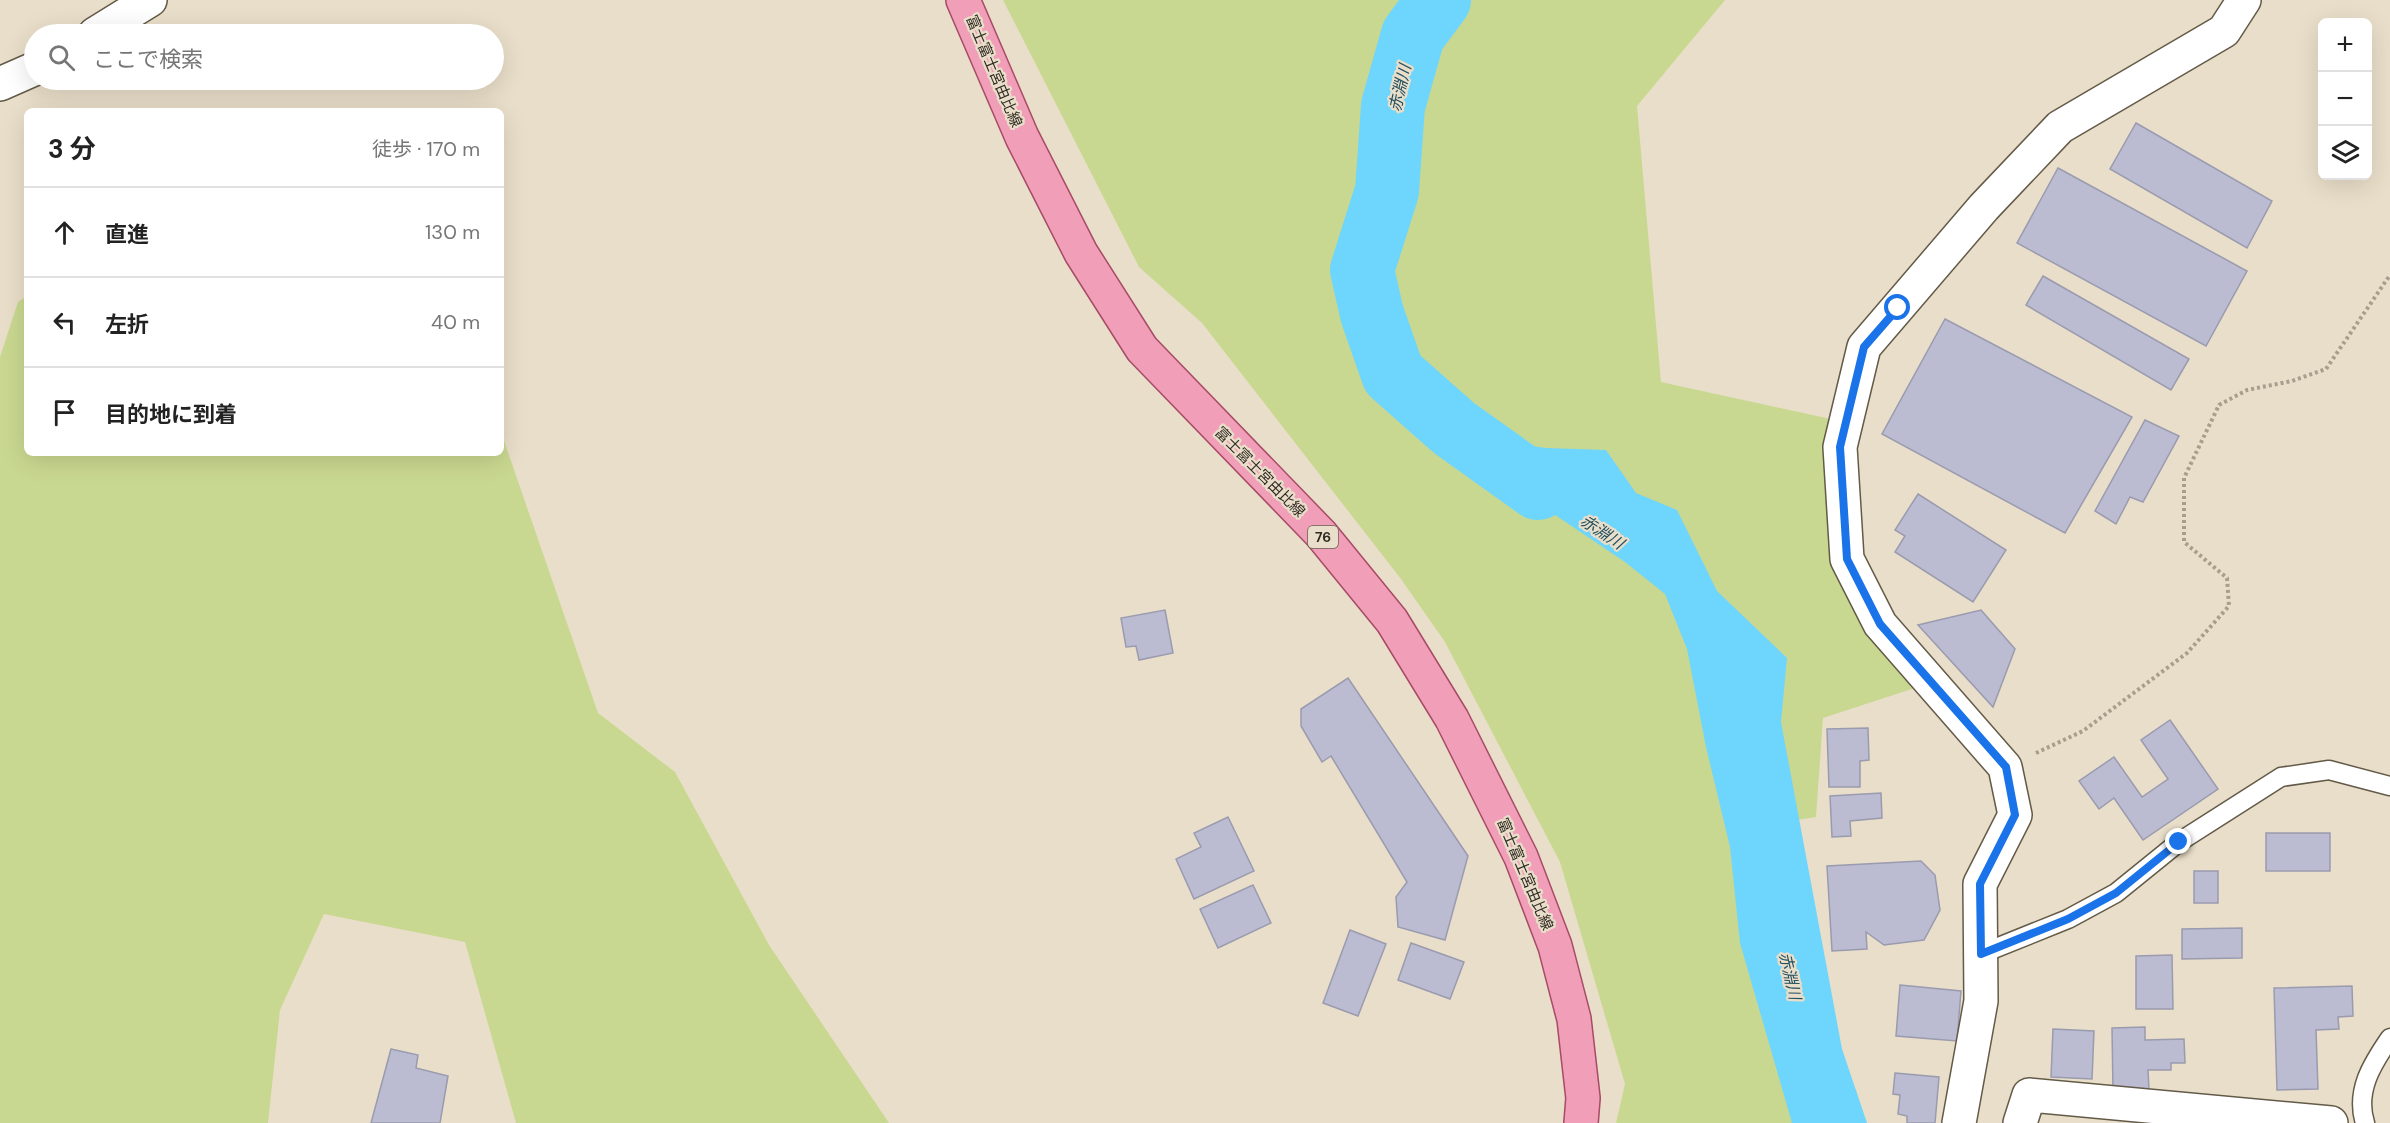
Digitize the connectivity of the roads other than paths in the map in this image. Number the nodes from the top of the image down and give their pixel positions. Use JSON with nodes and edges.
{"nodes":[{"id":1,"x":150,"y":0,"type":"edge"},
{"id":2,"x":963,"y":0,"type":"edge"},
{"id":3,"x":2244,"y":0,"type":"edge"},
{"id":4,"x":111,"y":24,"type":"edge"},
{"id":5,"x":24,"y":73,"type":"edge"},
{"id":6,"x":0,"y":84,"type":"edge"},
{"id":7,"x":2390,"y":786,"type":"edge"},
{"id":8,"x":1981,"y":954,"type":"junction"},
{"id":9,"x":2390,"y":1038,"type":"edge"},
{"id":10,"x":1581,"y":1123,"type":"edge"},
{"id":11,"x":1959,"y":1123,"type":"edge"},
{"id":12,"x":2020,"y":1123,"type":"edge"},
{"id":13,"x":2331,"y":1123,"type":"edge"},
{"id":14,"x":2365,"y":1123,"type":"edge"}],
"edges":[{"from":1,"to":4,"type":"street"},
{"from":2,"to":10,"type":"main road","name":"富士富士宮由比線","number":"76"},
{"from":3,"to":8,"type":"street"},
{"from":5,"to":6,"type":"street"},
{"from":7,"to":8,"type":"lane"},
{"from":8,"to":11,"type":"street"},
{"from":9,"to":14,"type":"lane"},
{"from":12,"to":13,"type":"street"}]}
